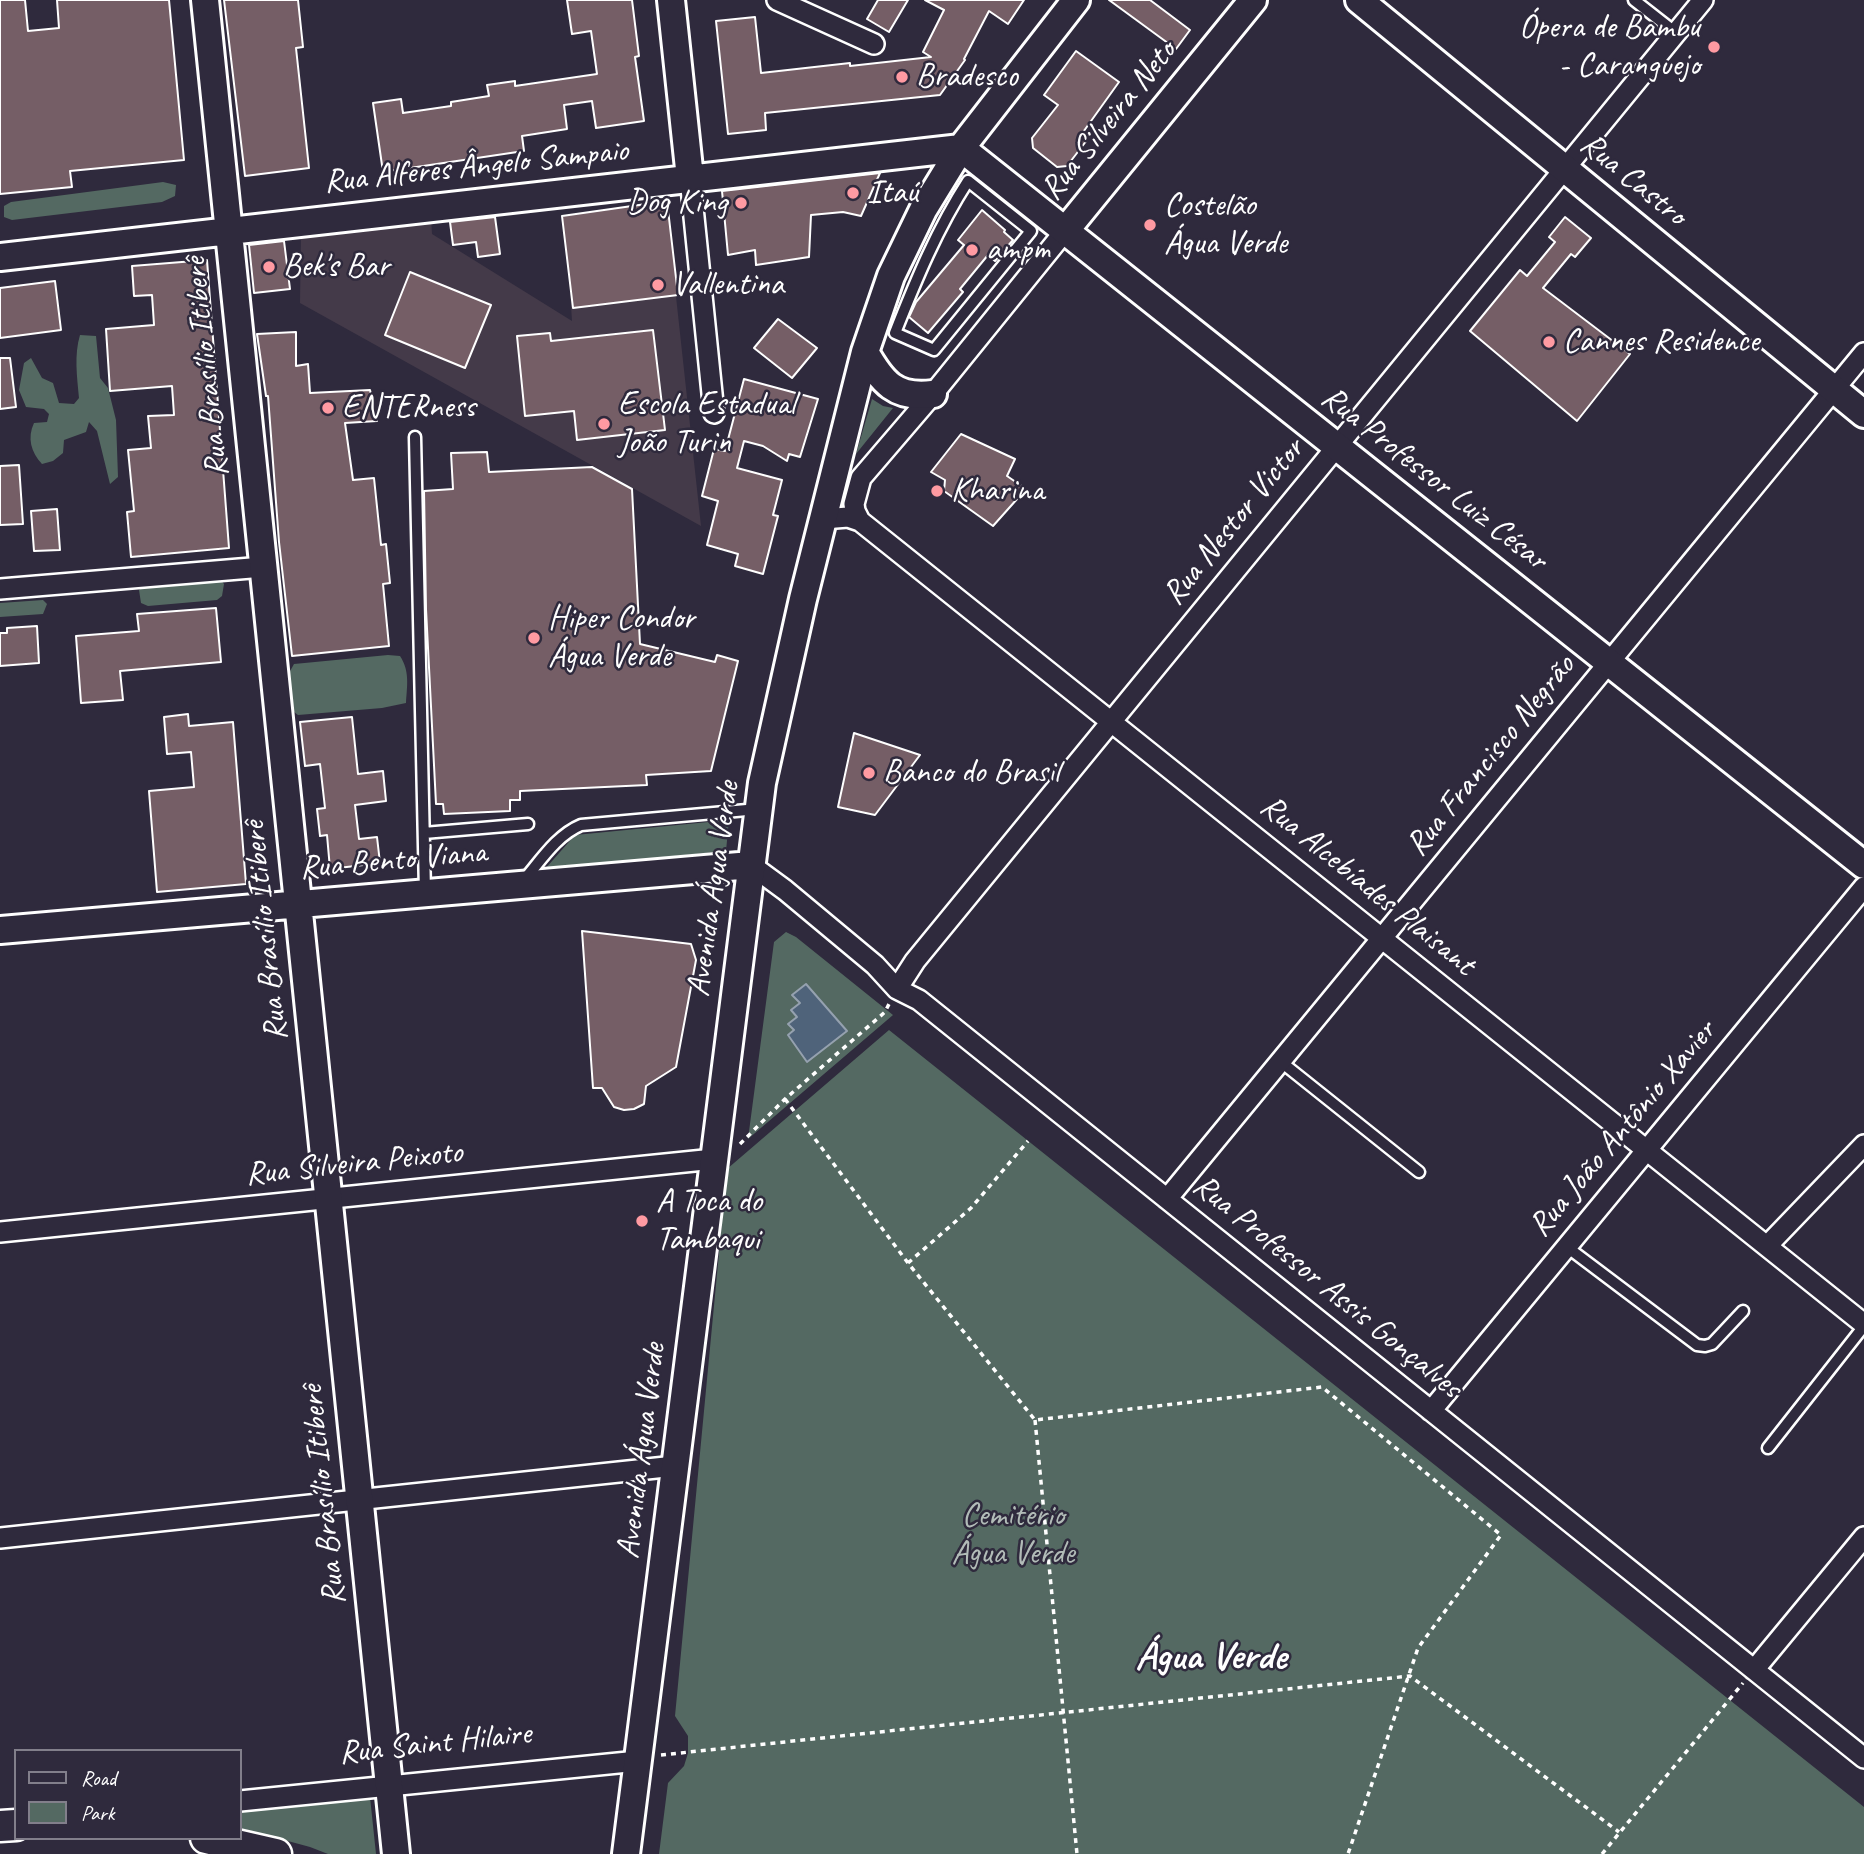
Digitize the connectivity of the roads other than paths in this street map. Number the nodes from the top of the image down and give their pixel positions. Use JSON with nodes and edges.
{"nodes":[{"id":1,"x":205,"y":0,"type":"edge"},
{"id":2,"x":671,"y":0,"type":"edge"},
{"id":3,"x":777,"y":0,"type":"edge"},
{"id":4,"x":1076,"y":0,"type":"edge"},
{"id":5,"x":1253,"y":0,"type":"edge"},
{"id":6,"x":1359,"y":0,"type":"edge"},
{"id":7,"x":1634,"y":0,"type":"edge"},
{"id":8,"x":1703,"y":0,"type":"edge"},
{"id":9,"x":1675,"y":33,"type":"junction"},
{"id":10,"x":874,"y":44,"type":"dead end"},
{"id":11,"x":961,"y":148,"type":"junction"},
{"id":12,"x":1564,"y":169,"type":"junction"},
{"id":13,"x":690,"y":178,"type":"junction"},
{"id":14,"x":229,"y":231,"type":"junction"},
{"id":15,"x":1065,"y":231,"type":"junction"},
{"id":16,"x":0,"y":257,"type":"edge"},
{"id":17,"x":895,"y":333,"type":"joint"},
{"id":18,"x":865,"y":352,"type":"junction"},
{"id":19,"x":1864,"y":353,"type":"edge"},
{"id":20,"x":1834,"y":389,"type":"junction"},
{"id":21,"x":933,"y":394,"type":"junction"},
{"id":22,"x":714,"y":413,"type":"dead end"},
{"id":23,"x":1864,"y":414,"type":"edge"},
{"id":24,"x":415,"y":437,"type":"dead end"},
{"id":25,"x":1337,"y":446,"type":"junction"},
{"id":26,"x":823,"y":519,"type":"junction"},
{"id":27,"x":860,"y":521,"type":"junction"},
{"id":28,"x":263,"y":567,"type":"junction"},
{"id":29,"x":0,"y":589,"type":"edge"},
{"id":30,"x":1609,"y":663,"type":"junction"},
{"id":31,"x":1111,"y":722,"type":"junction"},
{"id":32,"x":759,"y":809,"type":"junction"},
{"id":33,"x":528,"y":824,"type":"dead end"},
{"id":34,"x":424,"y":833,"type":"junction"},
{"id":35,"x":1864,"y":865,"type":"edge"},
{"id":36,"x":751,"y":866,"type":"junction"},
{"id":37,"x":519,"y":885,"type":"junction"},
{"id":38,"x":1864,"y":887,"type":"edge"},
{"id":39,"x":425,"y":893,"type":"junction"},
{"id":40,"x":298,"y":904,"type":"junction"},
{"id":41,"x":0,"y":930,"type":"edge"},
{"id":42,"x":1382,"y":938,"type":"junction"},
{"id":43,"x":897,"y":989,"type":"junction"},
{"id":44,"x":1280,"y":1062,"type":"junction"},
{"id":45,"x":1864,"y":1144,"type":"edge"},
{"id":46,"x":1647,"y":1150,"type":"junction"},
{"id":47,"x":714,"y":1159,"type":"junction"},
{"id":48,"x":1419,"y":1172,"type":"dead end"},
{"id":49,"x":328,"y":1198,"type":"junction"},
{"id":50,"x":1167,"y":1199,"type":"junction"},
{"id":51,"x":0,"y":1231,"type":"edge"},
{"id":52,"x":1767,"y":1246,"type":"junction"},
{"id":53,"x":1567,"y":1247,"type":"junction"},
{"id":54,"x":1743,"y":1311,"type":"dead end"},
{"id":55,"x":1864,"y":1325,"type":"edge"},
{"id":56,"x":1431,"y":1411,"type":"junction"},
{"id":57,"x":1768,"y":1448,"type":"dead end"},
{"id":58,"x":675,"y":1466,"type":"junction"},
{"id":59,"x":359,"y":1500,"type":"junction"},
{"id":60,"x":1864,"y":1537,"type":"edge"},
{"id":61,"x":0,"y":1538,"type":"edge"},
{"id":62,"x":1754,"y":1670,"type":"junction"},
{"id":63,"x":1864,"y":1758,"type":"edge"},
{"id":64,"x":638,"y":1761,"type":"junction"},
{"id":65,"x":389,"y":1786,"type":"junction"},
{"id":66,"x":242,"y":1801,"type":"edge"},
{"id":67,"x":215,"y":1840,"type":"edge"},
{"id":68,"x":276,"y":1854,"type":"edge"},
{"id":69,"x":396,"y":1854,"type":"edge"},
{"id":70,"x":626,"y":1854,"type":"edge"}],
"edges":[{"from":1,"to":14,"type":"main road","name":"Rua Brasílio Itiberê"},
{"from":2,"to":13,"type":"main road"},
{"from":3,"to":10,"type":"street"},
{"from":4,"to":11,"type":"main road","name":"Avenida Água Verde"},
{"from":5,"to":15,"type":"main road","name":"Rua Silveira Neto"},
{"from":6,"to":12,"type":"main road","name":"Rua Castro"},
{"from":7,"to":9,"type":"lane"},
{"from":8,"to":9,"type":"street","name":"Rua Nestor Victor"},
{"from":9,"to":12,"type":"street","name":"Rua Nestor Victor"},
{"from":11,"to":13,"type":"main road","name":"Rua Alferes Ângelo Sampaio"},
{"from":11,"to":15,"type":"main road","name":"Rua Professor Luiz César"},
{"from":11,"to":18,"type":"main road","name":"Avenida Água Verde"},
{"from":12,"to":20,"type":"main road","name":"Rua Castro"},
{"from":12,"to":25,"type":"street","name":"Rua Nestor Victor"},
{"from":13,"to":14,"type":"main road","name":"Rua Alferes Ângelo Sampaio"},
{"from":13,"to":22,"type":"street"},
{"from":14,"to":16,"type":"main road","name":"Rua Alferes Ângelo Sampaio"},
{"from":14,"to":28,"type":"main road","name":"Rua Brasílio Itiberê"},
{"from":15,"to":21,"type":"street","name":"Rua Silveira Neto"},
{"from":15,"to":25,"type":"main road","name":"Rua Professor Luiz César"},
{"from":17,"to":17,"type":"lane"},
{"from":18,"to":21,"type":"main road"},
{"from":18,"to":26,"type":"main road","name":"Avenida Água Verde"},
{"from":19,"to":20,"type":"street","name":"Rua Francisco Negrão"},
{"from":20,"to":23,"type":"main road","name":"Rua Castro"},
{"from":20,"to":30,"type":"street","name":"Rua Francisco Negrão"},
{"from":21,"to":27,"type":"street","name":"Rua Silveira Neto"},
{"from":24,"to":34,"type":"lane"},
{"from":25,"to":30,"type":"main road","name":"Rua Professor Luiz César"},
{"from":25,"to":31,"type":"street","name":"Rua Nestor Victor"},
{"from":26,"to":27,"type":"street"},
{"from":26,"to":32,"type":"main road","name":"Avenida Água Verde"},
{"from":27,"to":31,"type":"street","name":"Rua Alcebíades Plaisant"},
{"from":28,"to":29,"type":"street"},
{"from":28,"to":40,"type":"main road","name":"Rua Brasílio Itiberê"},
{"from":30,"to":35,"type":"main road","name":"Rua Professor Luiz César"},
{"from":30,"to":42,"type":"street","name":"Rua Francisco Negrão"},
{"from":31,"to":42,"type":"street","name":"Rua Alcebíades Plaisant"},
{"from":31,"to":43,"type":"street","name":"Rua Nestor Victor"},
{"from":32,"to":36,"type":"main road","name":"Avenida Água Verde"},
{"from":32,"to":37,"type":"lane"},
{"from":33,"to":34,"type":"lane"},
{"from":34,"to":39,"type":"lane"},
{"from":36,"to":37,"type":"main road","name":"Rua Bento Viana"},
{"from":36,"to":43,"type":"street","name":"Rua Professor Assis Gonçalves"},
{"from":36,"to":47,"type":"main road","name":"Avenida Água Verde"},
{"from":37,"to":39,"type":"main road","name":"Rua Bento Viana"},
{"from":38,"to":46,"type":"street","name":"Rua João Antônio Xavier"},
{"from":39,"to":40,"type":"main road","name":"Rua Bento Viana"},
{"from":40,"to":41,"type":"main road","name":"Rua Bento Viana"},
{"from":40,"to":49,"type":"main road","name":"Rua Brasílio Itiberê"},
{"from":42,"to":44,"type":"street","name":"Rua Francisco Negrão"},
{"from":42,"to":46,"type":"street","name":"Rua Alcebíades Plaisant"},
{"from":43,"to":50,"type":"street","name":"Rua Professor Assis Gonçalves"},
{"from":44,"to":48,"type":"lane"},
{"from":44,"to":50,"type":"street","name":"Rua Francisco Negrão"},
{"from":45,"to":52,"type":"street"},
{"from":46,"to":52,"type":"street","name":"Rua Alcebíades Plaisant"},
{"from":46,"to":53,"type":"street","name":"Rua João Antônio Xavier"},
{"from":47,"to":49,"type":"street","name":"Rua Silveira Peixoto"},
{"from":47,"to":58,"type":"main road","name":"Avenida Água Verde"},
{"from":49,"to":51,"type":"street","name":"Rua Silveira Peixoto"},
{"from":49,"to":59,"type":"main road","name":"Rua Brasílio Itiberê"},
{"from":50,"to":56,"type":"street","name":"Rua Professor Assis Gonçalves"},
{"from":52,"to":55,"type":"street","name":"Rua Alcebíades Plaisant"},
{"from":53,"to":54,"type":"lane"},
{"from":53,"to":56,"type":"street","name":"Rua João Antônio Xavier"},
{"from":55,"to":57,"type":"lane"},
{"from":56,"to":62,"type":"street","name":"Rua Professor Assis Gonçalves"},
{"from":58,"to":59,"type":"street"},
{"from":58,"to":64,"type":"main road","name":"Avenida Água Verde"},
{"from":59,"to":61,"type":"street"},
{"from":59,"to":65,"type":"main road","name":"Rua Brasílio Itiberê"},
{"from":60,"to":62,"type":"street"},
{"from":62,"to":63,"type":"street","name":"Rua Professor Assis Gonçalves"},
{"from":64,"to":65,"type":"street","name":"Rua Saint Hilaire"},
{"from":64,"to":70,"type":"main road","name":"Avenida Água Verde"},
{"from":65,"to":66,"type":"street","name":"Rua Saint Hilaire"},
{"from":65,"to":69,"type":"main road","name":"Rua Brasílio Itiberê"},
{"from":67,"to":68,"type":"main road"}]}
